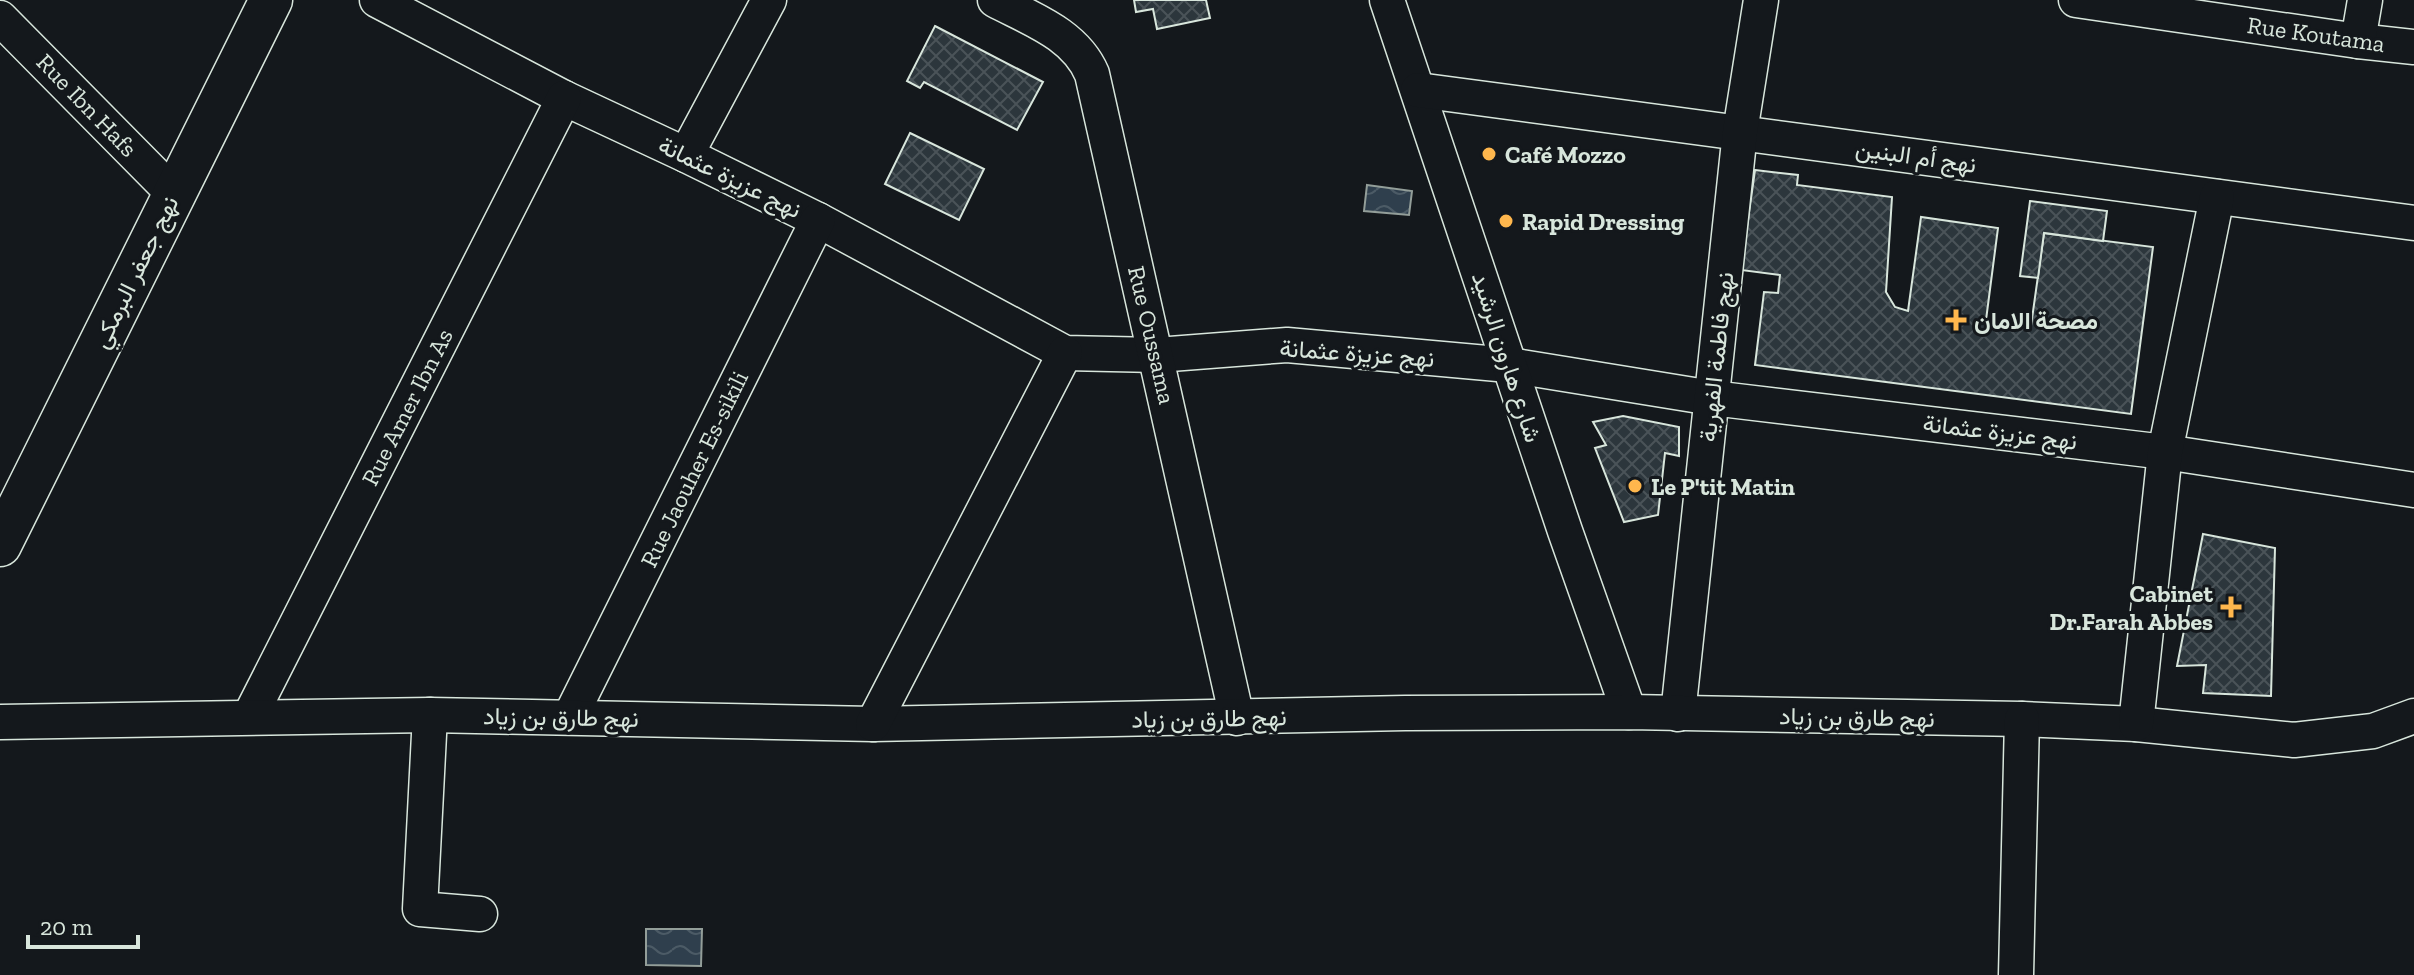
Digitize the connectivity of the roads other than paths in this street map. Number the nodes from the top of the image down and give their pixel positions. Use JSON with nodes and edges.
{"nodes":[{"id":1,"x":271,"y":0,"type":"edge"},
{"id":2,"x":377,"y":0,"type":"edge"},
{"id":3,"x":769,"y":0,"type":"edge"},
{"id":4,"x":995,"y":0,"type":"edge"},
{"id":5,"x":1387,"y":0,"type":"edge"},
{"id":6,"x":1761,"y":0,"type":"edge"},
{"id":7,"x":2076,"y":0,"type":"edge"},
{"id":8,"x":2365,"y":0,"type":"edge"},
{"id":9,"x":2122,"y":3,"type":"edge"},
{"id":10,"x":0,"y":18,"type":"edge"},
{"id":11,"x":2358,"y":41,"type":"junction"},
{"id":12,"x":2414,"y":47,"type":"edge"},
{"id":13,"x":1418,"y":90,"type":"junction"},
{"id":14,"x":564,"y":98,"type":"junction"},
{"id":15,"x":1740,"y":132,"type":"junction"},
{"id":16,"x":686,"y":155,"type":"junction"},
{"id":17,"x":173,"y":193,"type":"junction"},
{"id":18,"x":2217,"y":197,"type":"junction"},
{"id":19,"x":818,"y":220,"type":"junction"},
{"id":20,"x":2414,"y":223,"type":"edge"},
{"id":21,"x":1065,"y":353,"type":"junction"},
{"id":22,"x":1157,"y":355,"type":"junction"},
{"id":23,"x":1509,"y":365,"type":"junction"},
{"id":24,"x":1712,"y":398,"type":"junction"},
{"id":25,"x":2165,"y":452,"type":"junction"},
{"id":26,"x":2414,"y":490,"type":"edge"},
{"id":27,"x":0,"y":545,"type":"edge"},
{"id":28,"x":1629,"y":712,"type":"junction"},
{"id":29,"x":1678,"y":714,"type":"junction"},
{"id":30,"x":430,"y":715,"type":"junction"},
{"id":31,"x":250,"y":716,"type":"junction"},
{"id":32,"x":2414,"y":716,"type":"edge"},
{"id":33,"x":570,"y":717,"type":"junction"},
{"id":34,"x":1237,"y":718,"type":"junction"},
{"id":35,"x":2022,"y":719,"type":"junction"},
{"id":36,"x":0,"y":722,"type":"edge"},
{"id":37,"x":873,"y":724,"type":"junction"},
{"id":38,"x":2136,"y":724,"type":"junction"},
{"id":39,"x":480,"y":914,"type":"dead end"},
{"id":40,"x":2016,"y":975,"type":"edge"}],
"edges":[{"from":1,"to":17,"type":"street","name":"نهج جعفر البرمكي"},
{"from":2,"to":14,"type":"street","name":"نهج عزيزة عثمانة"},
{"from":3,"to":16,"type":"street"},
{"from":4,"to":22,"type":"street","name":"Rue Oussama"},
{"from":5,"to":13,"type":"street","name":"شارع هارون الرشيد"},
{"from":6,"to":15,"type":"street","name":"نهج فاطمة الفهرية"},
{"from":7,"to":9,"type":"street","name":"Rue Koutama"},
{"from":8,"to":11,"type":"street"},
{"from":9,"to":11,"type":"street","name":"Rue Koutama"},
{"from":10,"to":17,"type":"street","name":"Rue Ibn Hafs"},
{"from":11,"to":12,"type":"street","name":"Rue Koutama"},
{"from":13,"to":15,"type":"street","name":"نهج أم البنين"},
{"from":13,"to":23,"type":"street","name":"شارع هارون الرشيد"},
{"from":14,"to":16,"type":"street","name":"نهج عزيزة عثمانة"},
{"from":14,"to":31,"type":"street","name":"Rue Amer Ibn As"},
{"from":15,"to":18,"type":"street","name":"نهج أم البنين"},
{"from":15,"to":24,"type":"street","name":"نهج فاطمة الفهرية"},
{"from":16,"to":19,"type":"street","name":"نهج عزيزة عثمانة"},
{"from":17,"to":27,"type":"street","name":"نهج جعفر البرمكي"},
{"from":18,"to":20,"type":"street","name":"نهج أم البنين"},
{"from":18,"to":25,"type":"street"},
{"from":19,"to":21,"type":"street","name":"نهج عزيزة عثمانة"},
{"from":19,"to":33,"type":"street","name":"Rue Jaouher Es-sikili"},
{"from":21,"to":22,"type":"street","name":"نهج عزيزة عثمانة"},
{"from":21,"to":37,"type":"street"},
{"from":22,"to":23,"type":"street","name":"نهج عزيزة عثمانة"},
{"from":22,"to":34,"type":"street","name":"Rue Oussama"},
{"from":23,"to":24,"type":"street","name":"نهج عزيزة عثمانة"},
{"from":23,"to":28,"type":"street","name":"شارع هارون الرشيد"},
{"from":24,"to":25,"type":"street","name":"نهج عزيزة عثمانة"},
{"from":24,"to":29,"type":"street","name":"نهج فاطمة الفهرية"},
{"from":25,"to":26,"type":"street","name":"نهج عزيزة عثمانة"},
{"from":25,"to":38,"type":"street"},
{"from":28,"to":29,"type":"street","name":"نهج طارق بن زياد"},
{"from":28,"to":34,"type":"street","name":"نهج طارق بن زياد"},
{"from":29,"to":35,"type":"street","name":"نهج طارق بن زياد"},
{"from":30,"to":31,"type":"street","name":"نهج طارق بن زياد"},
{"from":30,"to":33,"type":"street","name":"نهج طارق بن زياد"},
{"from":30,"to":39,"type":"street"},
{"from":31,"to":36,"type":"street","name":"نهج طارق بن زياد"},
{"from":32,"to":38,"type":"street","name":"نهج طارق بن زياد"},
{"from":33,"to":37,"type":"street","name":"نهج طارق بن زياد"},
{"from":34,"to":37,"type":"street","name":"نهج طارق بن زياد"},
{"from":35,"to":38,"type":"street","name":"نهج طارق بن زياد"},
{"from":35,"to":40,"type":"street"}]}
